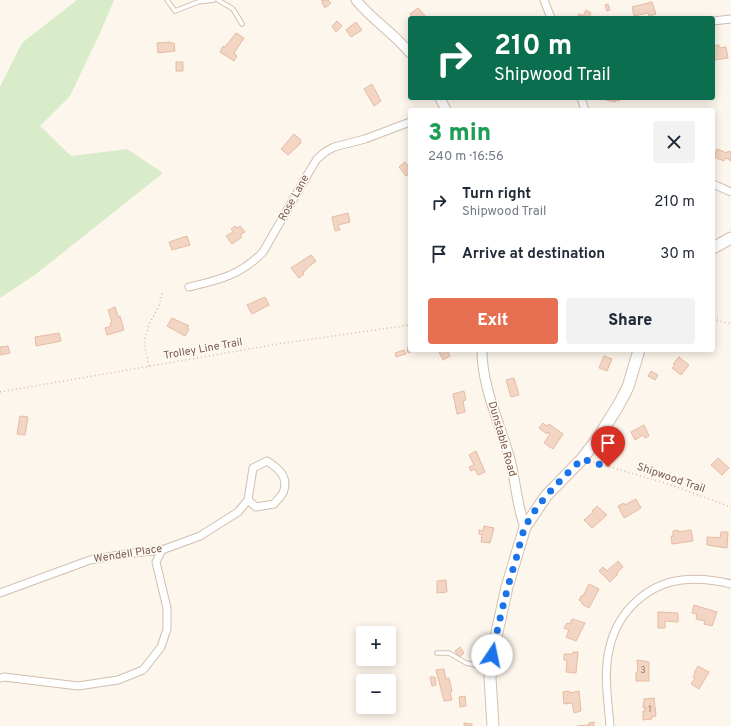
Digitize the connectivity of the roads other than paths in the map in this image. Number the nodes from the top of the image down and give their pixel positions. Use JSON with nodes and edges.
{"nodes":[{"id":1,"x":167,"y":0,"type":"edge"},
{"id":2,"x":214,"y":0,"type":"edge"},
{"id":3,"x":218,"y":0,"type":"edge"},
{"id":4,"x":356,"y":0,"type":"edge"},
{"id":5,"x":544,"y":0,"type":"edge"},
{"id":6,"x":550,"y":16,"type":"edge"},
{"id":7,"x":731,"y":19,"type":"edge"},
{"id":8,"x":715,"y":21,"type":"edge"},
{"id":9,"x":242,"y":24,"type":"dead end"},
{"id":10,"x":408,"y":50,"type":"edge"},
{"id":11,"x":408,"y":123,"type":"edge"},
{"id":12,"x":715,"y":185,"type":"edge"},
{"id":13,"x":731,"y":192,"type":"edge"},
{"id":14,"x":731,"y":238,"type":"edge"},
{"id":15,"x":715,"y":247,"type":"edge"},
{"id":16,"x":189,"y":286,"type":"dead end"},
{"id":17,"x":482,"y":352,"type":"edge"},
{"id":18,"x":638,"y":352,"type":"edge"},
{"id":19,"x":248,"y":500,"type":"junction"},
{"id":20,"x":525,"y":527,"type":"junction"},
{"id":21,"x":162,"y":550,"type":"junction"},
{"id":22,"x":731,"y":584,"type":"edge"},
{"id":23,"x":0,"y":593,"type":"edge"},
{"id":24,"x":437,"y":653,"type":"dead end"},
{"id":25,"x":491,"y":668,"type":"junction"},
{"id":26,"x":0,"y":678,"type":"edge"},
{"id":27,"x":493,"y":726,"type":"edge"},
{"id":28,"x":610,"y":726,"type":"edge"}],
"edges":[{"from":1,"to":2,"type":"lane"},
{"from":3,"to":9,"type":"lane"},
{"from":4,"to":10,"type":"street"},
{"from":5,"to":6,"type":"street"},
{"from":7,"to":8,"type":"street"},
{"from":11,"to":16,"type":"street","name":"Rose Lane"},
{"from":12,"to":13,"type":"street"},
{"from":14,"to":15,"type":"main road"},
{"from":17,"to":20,"type":"street","name":"Dunstable Road"},
{"from":18,"to":20,"type":"main road"},
{"from":19,"to":19,"type":"street"},
{"from":19,"to":21,"type":"street","name":"Wendell Place"},
{"from":20,"to":25,"type":"main road"},
{"from":21,"to":23,"type":"street","name":"Wendell Place"},
{"from":21,"to":26,"type":"street"},
{"from":22,"to":28,"type":"street"},
{"from":24,"to":25,"type":"lane"},
{"from":25,"to":27,"type":"main road"}]}
